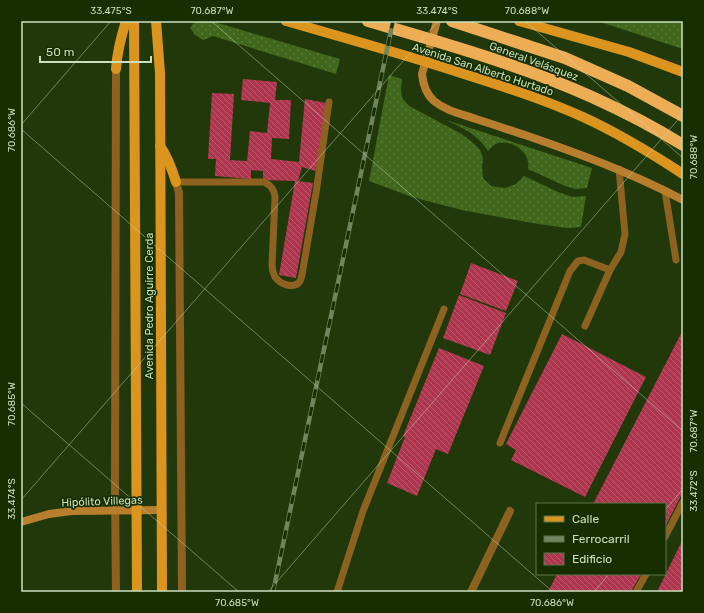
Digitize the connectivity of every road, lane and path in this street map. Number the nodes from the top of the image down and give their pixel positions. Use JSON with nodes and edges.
{"nodes":[{"id":1,"x":126,"y":21,"type":"edge"},
{"id":2,"x":134,"y":21,"type":"edge"},
{"id":3,"x":156,"y":21,"type":"edge"},
{"id":4,"x":286,"y":21,"type":"edge"},
{"id":5,"x":437,"y":21,"type":"edge"},
{"id":6,"x":452,"y":21,"type":"edge"},
{"id":7,"x":519,"y":21,"type":"edge"},
{"id":8,"x":372,"y":22,"type":"edge"},
{"id":9,"x":116,"y":69,"type":"joint"},
{"id":10,"x":683,"y":72,"type":"edge"},
{"id":11,"x":329,"y":102,"type":"dead end"},
{"id":12,"x":683,"y":116,"type":"edge"},
{"id":13,"x":683,"y":145,"type":"edge"},
{"id":14,"x":160,"y":146,"type":"junction"},
{"id":15,"x":619,"y":169,"type":"junction"},
{"id":16,"x":683,"y":174,"type":"edge"},
{"id":17,"x":176,"y":182,"type":"junction"},
{"id":18,"x":665,"y":191,"type":"junction"},
{"id":19,"x":683,"y":200,"type":"edge"},
{"id":20,"x":676,"y":260,"type":"dead end"},
{"id":21,"x":610,"y":270,"type":"junction"},
{"id":22,"x":444,"y":309,"type":"dead end"},
{"id":23,"x":585,"y":326,"type":"dead end"},
{"id":24,"x":500,"y":443,"type":"dead end"},
{"id":25,"x":683,"y":502,"type":"edge"},
{"id":26,"x":161,"y":510,"type":"junction"},
{"id":27,"x":115,"y":511,"type":"junction"},
{"id":28,"x":136,"y":511,"type":"junction"},
{"id":29,"x":510,"y":511,"type":"dead end"},
{"id":30,"x":21,"y":522,"type":"edge"},
{"id":31,"x":666,"y":535,"type":"edge"},
{"id":32,"x":645,"y":575,"type":"edge"},
{"id":33,"x":116,"y":592,"type":"edge"},
{"id":34,"x":137,"y":592,"type":"edge"},
{"id":35,"x":162,"y":592,"type":"edge"},
{"id":36,"x":182,"y":592,"type":"edge"},
{"id":37,"x":337,"y":592,"type":"edge"},
{"id":38,"x":471,"y":592,"type":"edge"},
{"id":39,"x":636,"y":592,"type":"edge"}],
"edges":[{"from":1,"to":9,"type":"main road"},
{"from":2,"to":28,"type":"main road","name":"Avenida Pedro Aguirre Cerda"},
{"from":3,"to":14,"type":"main road","name":"Avenida Pedro Aguirre Cerda"},
{"from":4,"to":16,"type":"main road","name":"Avenida San Alberto Hurtado"},
{"from":5,"to":15,"type":"main road"},
{"from":6,"to":12,"type":"highway","name":"General Velásquez"},
{"from":7,"to":10,"type":"main road"},
{"from":8,"to":13,"type":"highway","name":"General Velásquez"},
{"from":9,"to":27,"type":"street"},
{"from":11,"to":17,"type":"lane"},
{"from":14,"to":17,"type":"main road"},
{"from":14,"to":26,"type":"main road","name":"Avenida Pedro Aguirre Cerda"},
{"from":15,"to":18,"type":"main road"},
{"from":15,"to":21,"type":"lane"},
{"from":17,"to":36,"type":"street"},
{"from":18,"to":19,"type":"main road"},
{"from":18,"to":20,"type":"lane"},
{"from":21,"to":23,"type":"lane"},
{"from":21,"to":24,"type":"lane"},
{"from":22,"to":37,"type":"lane"},
{"from":25,"to":31,"type":"lane"},
{"from":26,"to":28,"type":"main road","name":"Hipólito Villegas"},
{"from":26,"to":35,"type":"main road","name":"Avenida Pedro Aguirre Cerda"},
{"from":27,"to":28,"type":"main road","name":"Hipólito Villegas"},
{"from":27,"to":30,"type":"main road","name":"Hipólito Villegas"},
{"from":27,"to":33,"type":"street"},
{"from":28,"to":34,"type":"main road","name":"Avenida Pedro Aguirre Cerda"},
{"from":29,"to":38,"type":"street"},
{"from":32,"to":39,"type":"lane"}]}
